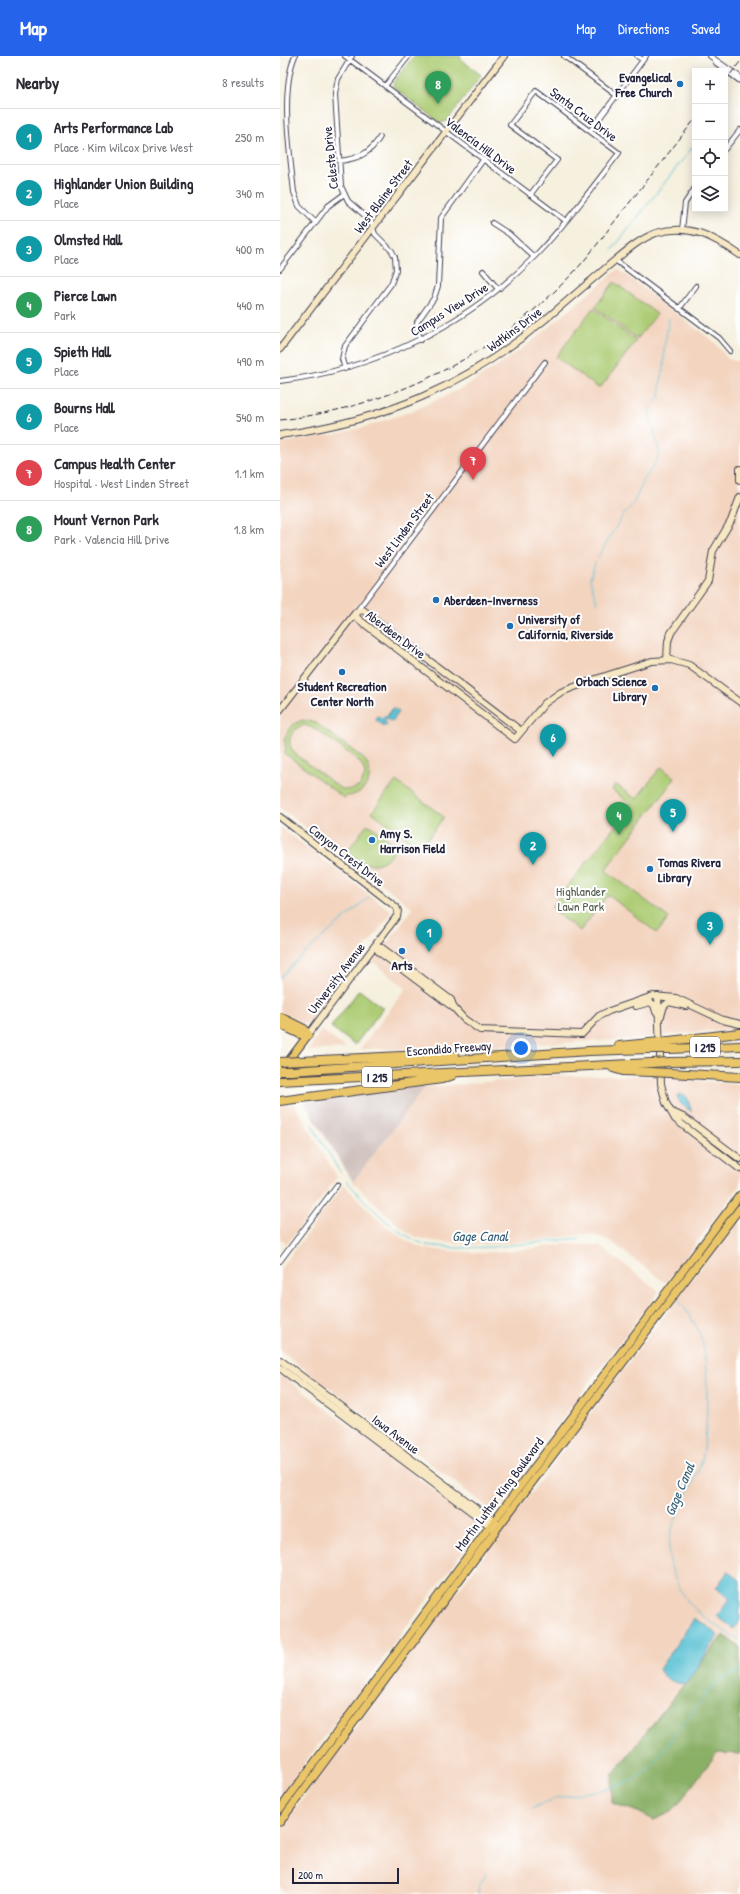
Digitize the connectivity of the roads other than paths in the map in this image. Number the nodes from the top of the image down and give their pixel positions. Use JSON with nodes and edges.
{"nodes":[{"id":1,"x":295,"y":56,"type":"edge"},
{"id":2,"x":345,"y":56,"type":"edge"},
{"id":3,"x":409,"y":56,"type":"edge"},
{"id":4,"x":504,"y":56,"type":"edge"},
{"id":5,"x":564,"y":56,"type":"edge"},
{"id":6,"x":637,"y":56,"type":"edge"},
{"id":7,"x":646,"y":56,"type":"edge"},
{"id":8,"x":712,"y":57,"type":"edge"},
{"id":9,"x":351,"y":58,"type":"edge"},
{"id":10,"x":643,"y":60,"type":"junction"},
{"id":11,"x":740,"y":77,"type":"edge"},
{"id":12,"x":740,"y":81,"type":"edge"},
{"id":13,"x":385,"y":86,"type":"junction"},
{"id":14,"x":616,"y":95,"type":"junction"},
{"id":15,"x":740,"y":130,"type":"edge"},
{"id":16,"x":590,"y":131,"type":"junction"},
{"id":17,"x":446,"y":132,"type":"junction"},
{"id":18,"x":380,"y":137,"type":"dead end"},
{"id":19,"x":728,"y":145,"type":"edge"},
{"id":20,"x":619,"y":153,"type":"joint"},
{"id":21,"x":483,"y":160,"type":"junction"},
{"id":22,"x":339,"y":161,"type":"junction"},
{"id":23,"x":692,"y":192,"type":"edge"},
{"id":24,"x":343,"y":195,"type":"junction"},
{"id":25,"x":530,"y":195,"type":"junction"},
{"id":26,"x":566,"y":221,"type":"junction"},
{"id":27,"x":316,"y":223,"type":"junction"},
{"id":28,"x":492,"y":223,"type":"dead end"},
{"id":29,"x":373,"y":227,"type":"junction"},
{"id":30,"x":682,"y":230,"type":"junction"},
{"id":31,"x":740,"y":256,"type":"edge"},
{"id":32,"x":534,"y":257,"type":"junction"},
{"id":33,"x":615,"y":260,"type":"junction"},
{"id":34,"x":281,"y":267,"type":"edge"},
{"id":35,"x":483,"y":271,"type":"dead end"},
{"id":36,"x":696,"y":286,"type":"dead end"},
{"id":37,"x":498,"y":289,"type":"junction"},
{"id":38,"x":679,"y":309,"type":"junction"},
{"id":39,"x":421,"y":340,"type":"junction"},
{"id":40,"x":280,"y":349,"type":"edge"},
{"id":41,"x":730,"y":351,"type":"dead end"},
{"id":42,"x":545,"y":362,"type":"dead end"},
{"id":43,"x":345,"y":369,"type":"junction"},
{"id":44,"x":280,"y":381,"type":"edge"},
{"id":45,"x":280,"y":435,"type":"edge"},
{"id":46,"x":740,"y":469,"type":"edge"},
{"id":47,"x":740,"y":480,"type":"edge"},
{"id":48,"x":740,"y":497,"type":"edge"},
{"id":49,"x":356,"y":612,"type":"junction"},
{"id":50,"x":667,"y":660,"type":"junction"},
{"id":51,"x":740,"y":702,"type":"edge"},
{"id":52,"x":280,"y":710,"type":"edge"},
{"id":53,"x":521,"y":731,"type":"junction"},
{"id":54,"x":280,"y":817,"type":"edge"},
{"id":55,"x":398,"y":911,"type":"joint"},
{"id":56,"x":375,"y":946,"type":"junction"},
{"id":57,"x":658,"y":996,"type":"junction"},
{"id":58,"x":628,"y":1004,"type":"junction"},
{"id":59,"x":699,"y":1008,"type":"junction"},
{"id":60,"x":280,"y":1017,"type":"edge"},
{"id":61,"x":658,"y":1021,"type":"junction"},
{"id":62,"x":280,"y":1024,"type":"edge"},
{"id":63,"x":740,"y":1024,"type":"edge"},
{"id":64,"x":740,"y":1033,"type":"edge"},
{"id":65,"x":308,"y":1035,"type":"junction"},
{"id":66,"x":670,"y":1045,"type":"junction"},
{"id":67,"x":740,"y":1046,"type":"edge"},
{"id":68,"x":471,"y":1058,"type":"junction"},
{"id":69,"x":290,"y":1059,"type":"dead end"},
{"id":70,"x":740,"y":1060,"type":"edge"},
{"id":71,"x":280,"y":1062,"type":"edge"},
{"id":72,"x":605,"y":1066,"type":"junction"},
{"id":73,"x":471,"y":1070,"type":"junction"},
{"id":74,"x":280,"y":1071,"type":"edge"},
{"id":75,"x":740,"y":1077,"type":"edge"},
{"id":76,"x":282,"y":1081,"type":"edge"},
{"id":77,"x":280,"y":1101,"type":"edge"},
{"id":78,"x":672,"y":1112,"type":"junction"},
{"id":79,"x":740,"y":1159,"type":"edge"},
{"id":80,"x":740,"y":1169,"type":"edge"},
{"id":81,"x":337,"y":1185,"type":"dead end"},
{"id":82,"x":740,"y":1195,"type":"edge"},
{"id":83,"x":740,"y":1208,"type":"edge"},
{"id":84,"x":280,"y":1260,"type":"edge"},
{"id":85,"x":280,"y":1360,"type":"edge"},
{"id":86,"x":280,"y":1368,"type":"edge"},
{"id":87,"x":495,"y":1525,"type":"junction"},
{"id":88,"x":280,"y":1809,"type":"edge"},
{"id":89,"x":280,"y":1822,"type":"edge"}],
"edges":[{"from":1,"to":27,"type":"street"},
{"from":2,"to":9,"type":"street","name":"Valencia Hill Drive"},
{"from":3,"to":13,"type":"street"},
{"from":4,"to":17,"type":"street","name":"West Blaine Street"},
{"from":5,"to":14,"type":"street"},
{"from":6,"to":10,"type":"street"},
{"from":7,"to":10,"type":"street"},
{"from":8,"to":11,"type":"street"},
{"from":8,"to":12,"type":"street"},
{"from":9,"to":13,"type":"street","name":"Valencia Hill Drive"},
{"from":9,"to":22,"type":"street","name":"Celeste Drive"},
{"from":10,"to":14,"type":"street"},
{"from":13,"to":17,"type":"street","name":"Valencia Hill Drive"},
{"from":14,"to":16,"type":"street"},
{"from":15,"to":19,"type":"street"},
{"from":16,"to":20,"type":"street","name":"Santa Cruz Drive"},
{"from":16,"to":25,"type":"street","name":"Santa Cruz Drive"},
{"from":17,"to":21,"type":"street","name":"Valencia Hill Drive"},
{"from":17,"to":29,"type":"street","name":"West Blaine Street"},
{"from":18,"to":22,"type":"street"},
{"from":20,"to":26,"type":"street","name":"Campus View Drive"},
{"from":21,"to":25,"type":"street","name":"Valencia Hill Drive"},
{"from":21,"to":39,"type":"street"},
{"from":22,"to":24,"type":"street","name":"Celeste Drive"},
{"from":23,"to":30,"type":"street"},
{"from":24,"to":27,"type":"street"},
{"from":24,"to":29,"type":"street","name":"Celeste Drive"},
{"from":25,"to":26,"type":"street","name":"Valencia Hill Drive"},
{"from":26,"to":32,"type":"street","name":"Campus View Drive"},
{"from":27,"to":34,"type":"street"},
{"from":28,"to":32,"type":"street"},
{"from":29,"to":40,"type":"street","name":"West Blaine Street"},
{"from":29,"to":43,"type":"street","name":"Celeste Drive"},
{"from":30,"to":31,"type":"street","name":"Watkins Drive"},
{"from":30,"to":33,"type":"street","name":"Watkins Drive"},
{"from":32,"to":37,"type":"street","name":"Campus View Drive"},
{"from":33,"to":38,"type":"street"},
{"from":33,"to":45,"type":"street","name":"Watkins Drive"},
{"from":35,"to":37,"type":"street"},
{"from":36,"to":38,"type":"street"},
{"from":37,"to":39,"type":"street","name":"Campus View Drive"},
{"from":38,"to":41,"type":"street"},
{"from":39,"to":43,"type":"street","name":"Campus View Drive"},
{"from":42,"to":49,"type":"street","name":"West Linden Street"},
{"from":43,"to":44,"type":"street","name":"Campus View Drive"},
{"from":46,"to":47,"type":"street"},
{"from":48,"to":50,"type":"street"},
{"from":49,"to":52,"type":"street","name":"West Linden Street"},
{"from":49,"to":53,"type":"street","name":"Aberdeen Drive"},
{"from":49,"to":53,"type":"street","name":"Aberdeen Drive"},
{"from":50,"to":51,"type":"street"},
{"from":50,"to":53,"type":"street"},
{"from":54,"to":55,"type":"street","name":"Canyon Crest Drive"},
{"from":55,"to":56,"type":"street","name":"University Avenue"},
{"from":56,"to":58,"type":"street"},
{"from":56,"to":65,"type":"street","name":"University Avenue"},
{"from":57,"to":58,"type":"street"},
{"from":57,"to":59,"type":"street"},
{"from":57,"to":61,"type":"street"},
{"from":58,"to":61,"type":"street"},
{"from":59,"to":61,"type":"street"},
{"from":59,"to":63,"type":"street"},
{"from":60,"to":65,"type":"highway"},
{"from":61,"to":78,"type":"street"},
{"from":62,"to":65,"type":"highway"},
{"from":64,"to":66,"type":"highway"},
{"from":65,"to":69,"type":"main road","name":"University Avenue"},
{"from":66,"to":67,"type":"highway","name":"Escondido Freeway","number":"I 215"},
{"from":66,"to":68,"type":"highway","name":"Escondido Freeway","number":"I 215","bridge":true},
{"from":68,"to":71,"type":"highway","bridge":true},
{"from":68,"to":74,"type":"highway","name":"Escondido Freeway","number":"I 215","bridge":true},
{"from":70,"to":72,"type":"highway","name":"Escondido Freeway","number":"I 215","bridge":true},
{"from":72,"to":73,"type":"highway","name":"Escondido Freeway","number":"I 215"},
{"from":72,"to":75,"type":"highway","bridge":true},
{"from":73,"to":76,"type":"highway","name":"Escondido Freeway","number":"I 215"},
{"from":73,"to":77,"type":"highway"},
{"from":78,"to":79,"type":"street"},
{"from":78,"to":80,"type":"street"},
{"from":81,"to":84,"type":"street"},
{"from":82,"to":87,"type":"main road","name":"Martin Luther King Boulevard"},
{"from":83,"to":87,"type":"main road","name":"Martin Luther King Boulevard"},
{"from":85,"to":87,"type":"street","name":"Iowa Avenue"},
{"from":86,"to":87,"type":"street","name":"Iowa Avenue"},
{"from":87,"to":88,"type":"main road","name":"Martin Luther King Boulevard"},
{"from":87,"to":89,"type":"main road","name":"Martin Luther King Boulevard"}]}
